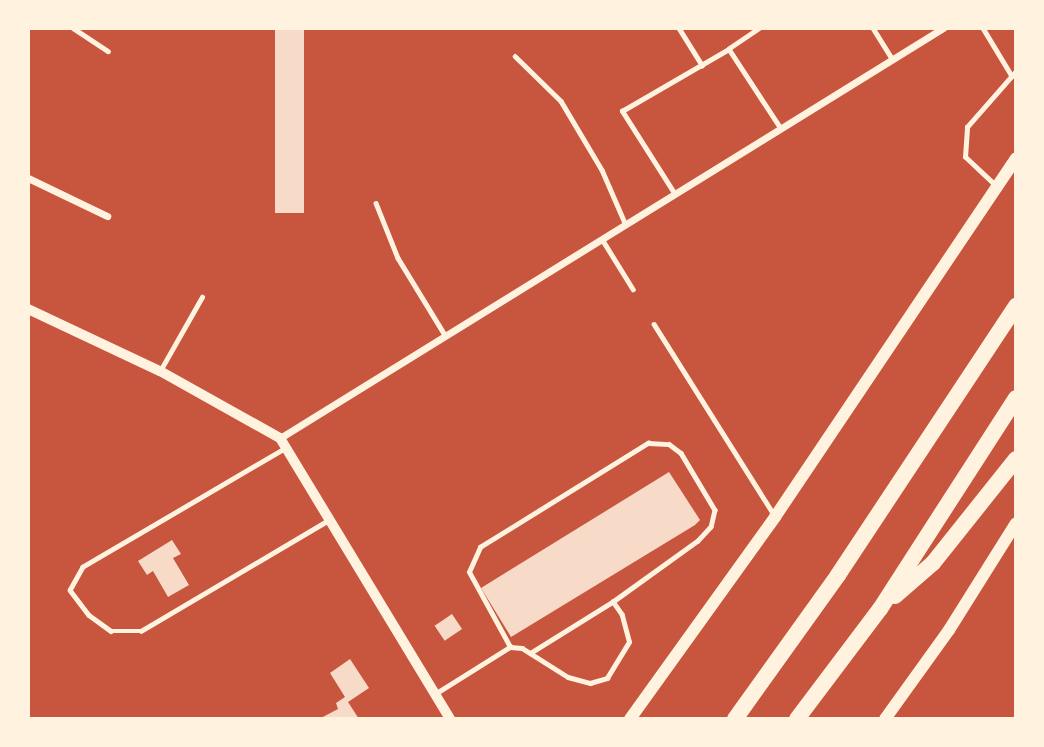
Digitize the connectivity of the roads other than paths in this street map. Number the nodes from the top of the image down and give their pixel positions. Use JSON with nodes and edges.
{"nodes":[{"id":1,"x":73,"y":28,"type":"edge"},
{"id":2,"x":679,"y":28,"type":"edge"},
{"id":3,"x":760,"y":28,"type":"edge"},
{"id":4,"x":873,"y":28,"type":"edge"},
{"id":5,"x":943,"y":28,"type":"edge"},
{"id":6,"x":983,"y":28,"type":"edge"},
{"id":7,"x":729,"y":49,"type":"junction"},
{"id":8,"x":107,"y":51,"type":"dead end"},
{"id":9,"x":515,"y":56,"type":"dead end"},
{"id":10,"x":892,"y":58,"type":"junction"},
{"id":11,"x":702,"y":65,"type":"junction"},
{"id":12,"x":1014,"y":73,"type":"edge"},
{"id":13,"x":780,"y":127,"type":"junction"},
{"id":14,"x":1016,"y":158,"type":"edge"},
{"id":15,"x":28,"y":178,"type":"edge"},
{"id":16,"x":997,"y":187,"type":"junction"},
{"id":17,"x":674,"y":193,"type":"junction"},
{"id":18,"x":376,"y":203,"type":"dead end"},
{"id":19,"x":107,"y":216,"type":"dead end"},
{"id":20,"x":625,"y":223,"type":"junction"},
{"id":21,"x":601,"y":239,"type":"junction"},
{"id":22,"x":633,"y":289,"type":"dead end"},
{"id":23,"x":1016,"y":294,"type":"edge"},
{"id":24,"x":202,"y":297,"type":"dead end"},
{"id":25,"x":1016,"y":306,"type":"edge"},
{"id":26,"x":28,"y":309,"type":"edge"},
{"id":27,"x":654,"y":324,"type":"dead end"},
{"id":28,"x":445,"y":335,"type":"junction"},
{"id":29,"x":979,"y":362,"type":"junction"},
{"id":30,"x":160,"y":372,"type":"junction"},
{"id":31,"x":1016,"y":398,"type":"edge"},
{"id":32,"x":283,"y":443,"type":"junction"},
{"id":33,"x":1016,"y":459,"type":"edge"},
{"id":34,"x":775,"y":517,"type":"junction"},
{"id":35,"x":330,"y":519,"type":"junction"},
{"id":36,"x":1016,"y":523,"type":"edge"},
{"id":37,"x":613,"y":602,"type":"junction"},
{"id":38,"x":880,"y":609,"type":"junction"},
{"id":39,"x":510,"y":647,"type":"junction"},
{"id":40,"x":531,"y":653,"type":"junction"},
{"id":41,"x":435,"y":695,"type":"junction"},
{"id":42,"x":450,"y":719,"type":"edge"},
{"id":43,"x":630,"y":719,"type":"edge"},
{"id":44,"x":735,"y":719,"type":"edge"},
{"id":45,"x":797,"y":719,"type":"edge"},
{"id":46,"x":884,"y":719,"type":"edge"}],
"edges":[{"from":1,"to":8,"type":"lane"},
{"from":2,"to":11,"type":"lane"},
{"from":3,"to":7,"type":"lane"},
{"from":4,"to":10,"type":"lane"},
{"from":5,"to":10,"type":"street"},
{"from":6,"to":12,"type":"lane"},
{"from":7,"to":11,"type":"lane"},
{"from":7,"to":13,"type":"lane"},
{"from":9,"to":20,"type":"lane"},
{"from":10,"to":13,"type":"street"},
{"from":11,"to":17,"type":"lane"},
{"from":12,"to":16,"type":"lane"},
{"from":13,"to":17,"type":"street"},
{"from":14,"to":16,"type":"main road"},
{"from":15,"to":19,"type":"street"},
{"from":16,"to":34,"type":"main road"},
{"from":17,"to":20,"type":"street"},
{"from":18,"to":28,"type":"lane"},
{"from":20,"to":21,"type":"street"},
{"from":21,"to":22,"type":"lane"},
{"from":21,"to":28,"type":"street"},
{"from":23,"to":29,"type":"highway"},
{"from":24,"to":30,"type":"lane"},
{"from":25,"to":29,"type":"highway"},
{"from":26,"to":30,"type":"street"},
{"from":27,"to":34,"type":"lane"},
{"from":28,"to":32,"type":"street"},
{"from":29,"to":44,"type":"highway"},
{"from":30,"to":32,"type":"street"},
{"from":31,"to":38,"type":"highway"},
{"from":32,"to":35,"type":"street"},
{"from":32,"to":35,"type":"lane"},
{"from":33,"to":38,"type":"highway"},
{"from":34,"to":43,"type":"main road"},
{"from":35,"to":41,"type":"street"},
{"from":36,"to":46,"type":"main road"},
{"from":37,"to":39,"type":"lane"},
{"from":37,"to":40,"type":"lane"},
{"from":37,"to":40,"type":"lane"},
{"from":38,"to":45,"type":"highway"},
{"from":39,"to":40,"type":"lane"},
{"from":39,"to":41,"type":"lane"},
{"from":41,"to":42,"type":"street"}]}
